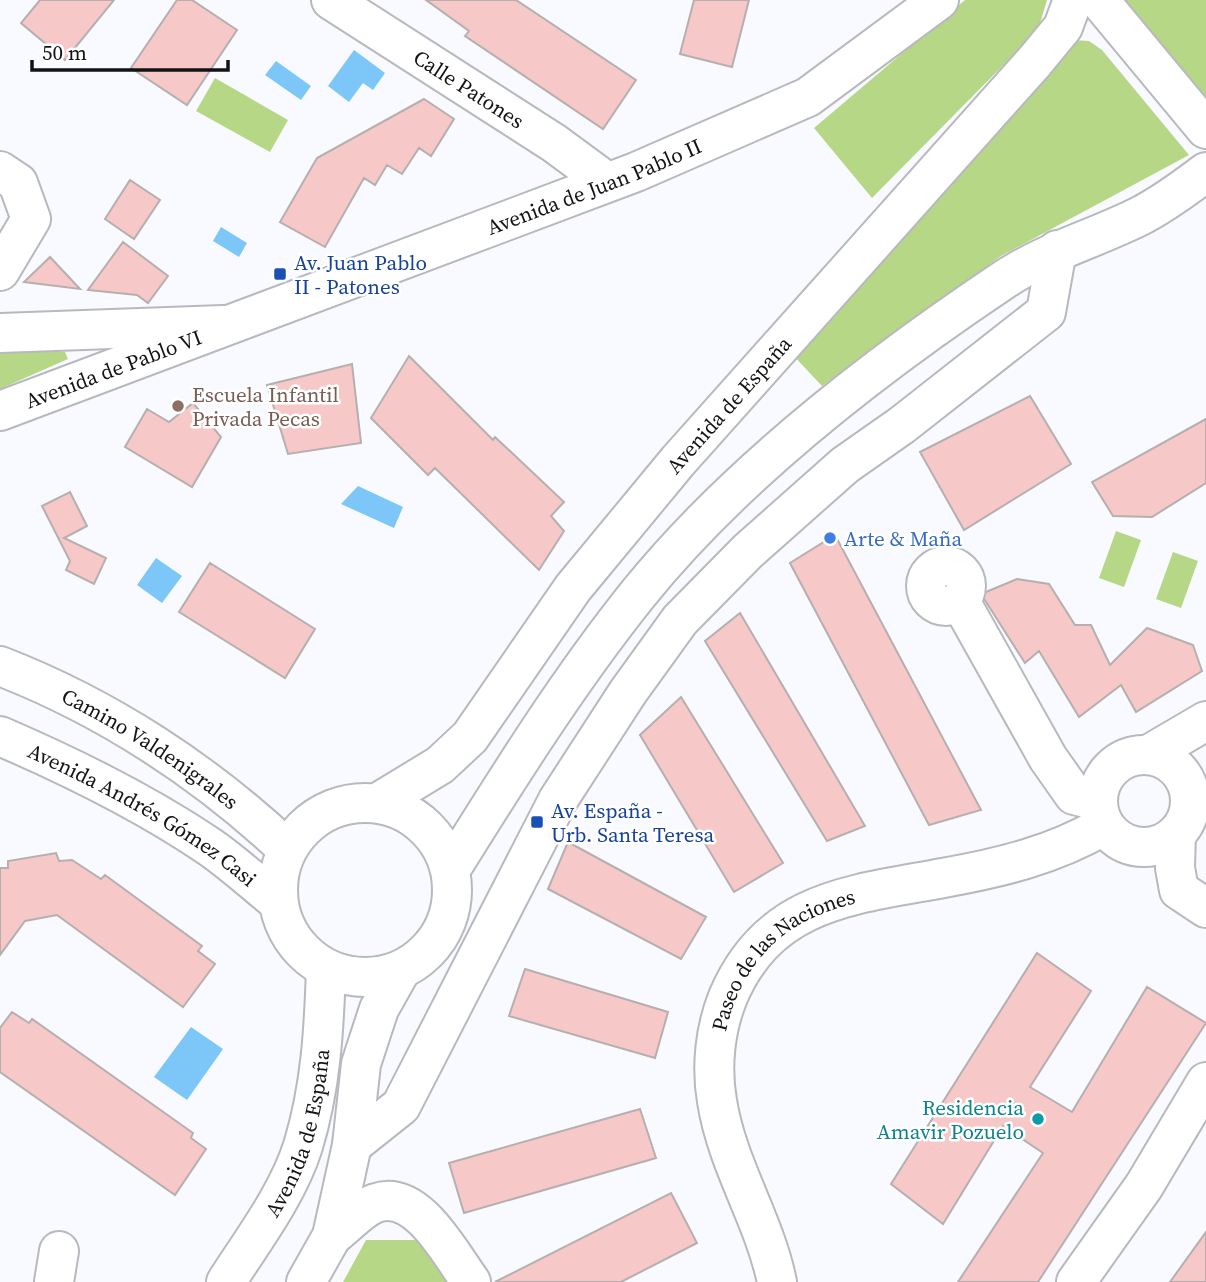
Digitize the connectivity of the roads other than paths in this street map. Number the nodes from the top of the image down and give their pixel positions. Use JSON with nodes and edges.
{"nodes":[{"id":1,"x":939,"y":0,"type":"edge"},
{"id":2,"x":1073,"y":0,"type":"edge"},
{"id":3,"x":1099,"y":0,"type":"edge"},
{"id":4,"x":354,"y":7,"type":"edge"},
{"id":5,"x":1206,"y":129,"type":"edge"},
{"id":6,"x":1206,"y":172,"type":"edge"},
{"id":7,"x":9,"y":177,"type":"edge"},
{"id":8,"x":607,"y":182,"type":"junction"},
{"id":9,"x":1057,"y":250,"type":"junction"},
{"id":10,"x":0,"y":271,"type":"edge"},
{"id":11,"x":225,"y":325,"type":"junction"},
{"id":12,"x":0,"y":332,"type":"edge"},
{"id":13,"x":0,"y":411,"type":"edge"},
{"id":14,"x":960,"y":601,"type":"dead end"},
{"id":15,"x":0,"y":666,"type":"edge"},
{"id":16,"x":1206,"y":720,"type":"edge"},
{"id":17,"x":0,"y":736,"type":"edge"},
{"id":18,"x":1148,"y":755,"type":"junction"},
{"id":19,"x":379,"y":802,"type":"junction"},
{"id":20,"x":1101,"y":813,"type":"junction"},
{"id":21,"x":1189,"y":823,"type":"edge"},
{"id":22,"x":286,"y":848,"type":"junction"},
{"id":23,"x":450,"y":869,"type":"junction"},
{"id":24,"x":277,"y":901,"type":"junction"},
{"id":25,"x":1206,"y":908,"type":"edge"},
{"id":26,"x":326,"y":969,"type":"junction"},
{"id":27,"x":401,"y":970,"type":"junction"},
{"id":28,"x":1206,"y":1082,"type":"edge"},
{"id":29,"x":352,"y":1145,"type":"junction"},
{"id":30,"x":332,"y":1236,"type":"junction"},
{"id":31,"x":226,"y":1282,"type":"edge"},
{"id":32,"x":306,"y":1282,"type":"edge"},
{"id":33,"x":471,"y":1282,"type":"edge"},
{"id":34,"x":777,"y":1282,"type":"edge"},
{"id":35,"x":1076,"y":1282,"type":"edge"}],
"edges":[{"from":1,"to":8,"type":"street","name":"Avenida de Juan Pablo II"},
{"from":2,"to":19,"type":"street","name":"Avenida de España"},
{"from":3,"to":5,"type":"street"},
{"from":4,"to":8,"type":"street","name":"Calle Patones"},
{"from":6,"to":9,"type":"street"},
{"from":7,"to":10,"type":"street"},
{"from":8,"to":11,"type":"street","name":"Avenida de Juan Pablo II"},
{"from":9,"to":23,"type":"street"},
{"from":9,"to":29,"type":"street"},
{"from":11,"to":12,"type":"street"},
{"from":11,"to":13,"type":"street","name":"Avenida de Pablo VI"},
{"from":14,"to":20,"type":"street"},
{"from":15,"to":22,"type":"street","name":"Camino Valdenigrales"},
{"from":16,"to":18,"type":"street"},
{"from":17,"to":24,"type":"street","name":"Avenida Andrés Gómez Casi"},
{"from":18,"to":20,"type":"street"},
{"from":18,"to":21,"type":"street"},
{"from":19,"to":22,"type":"street"},
{"from":19,"to":23,"type":"street"},
{"from":20,"to":21,"type":"street"},
{"from":20,"to":34,"type":"street","name":"Paseo de las Naciones"},
{"from":21,"to":25,"type":"street"},
{"from":22,"to":24,"type":"street"},
{"from":23,"to":27,"type":"street"},
{"from":24,"to":26,"type":"street"},
{"from":26,"to":27,"type":"street"},
{"from":26,"to":31,"type":"street","name":"Avenida de España"},
{"from":27,"to":29,"type":"street","name":"Avenida de España"},
{"from":28,"to":35,"type":"street"},
{"from":29,"to":30,"type":"street","name":"Avenida de España"},
{"from":30,"to":32,"type":"street","name":"Avenida de España"},
{"from":30,"to":33,"type":"street"}]}
